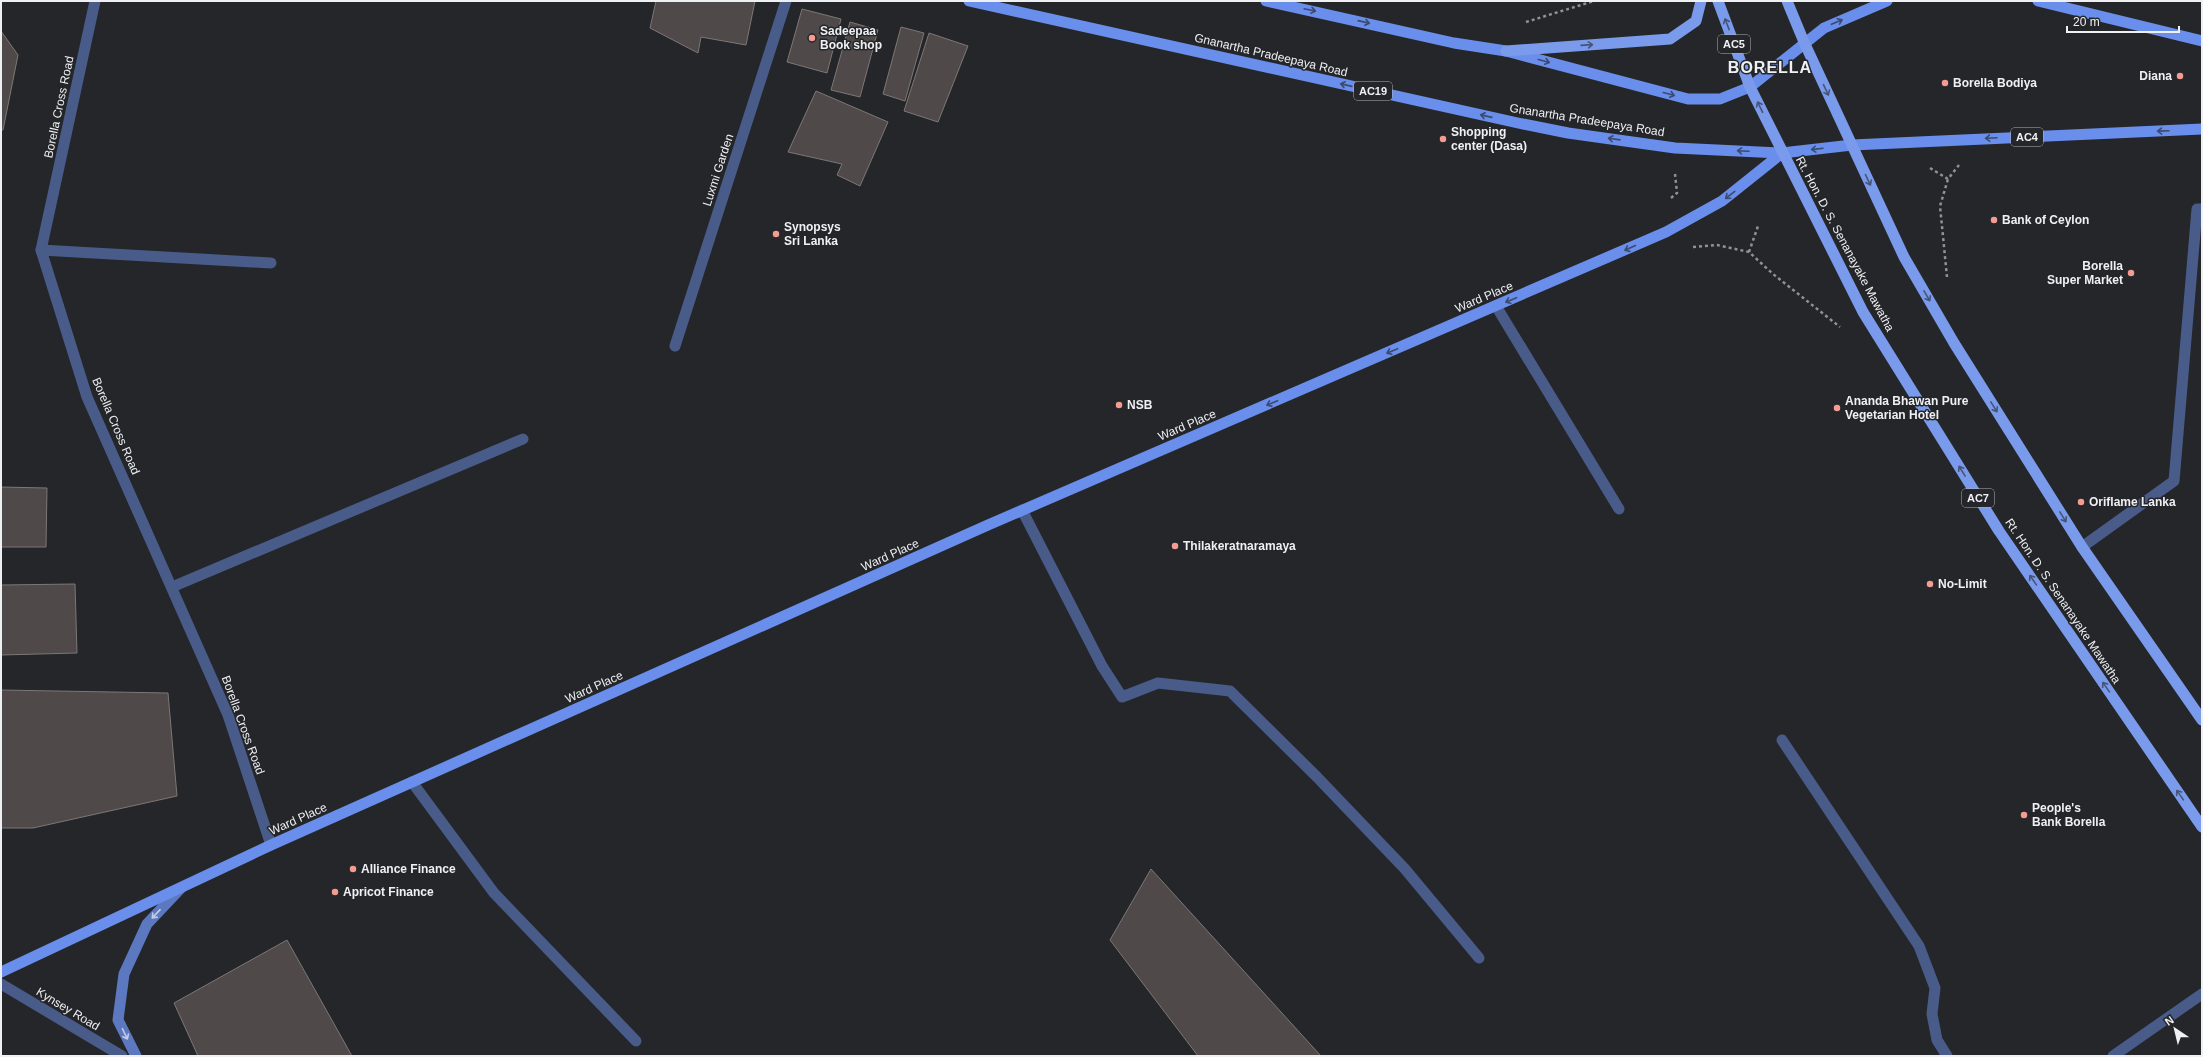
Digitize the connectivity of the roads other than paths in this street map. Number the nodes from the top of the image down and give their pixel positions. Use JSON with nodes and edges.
{"nodes":[{"id":1,"x":95,"y":1,"type":"edge"},
{"id":2,"x":786,"y":1,"type":"edge"},
{"id":3,"x":969,"y":1,"type":"edge"},
{"id":4,"x":1266,"y":1,"type":"edge"},
{"id":5,"x":1701,"y":1,"type":"edge"},
{"id":6,"x":1718,"y":1,"type":"edge"},
{"id":7,"x":1787,"y":1,"type":"edge"},
{"id":8,"x":1887,"y":1,"type":"edge"},
{"id":9,"x":2038,"y":1,"type":"edge"},
{"id":10,"x":2202,"y":40,"type":"edge"},
{"id":11,"x":1804,"y":42,"type":"junction"},
{"id":12,"x":1506,"y":51,"type":"junction"},
{"id":13,"x":1750,"y":87,"type":"junction"},
{"id":14,"x":2202,"y":129,"type":"edge"},
{"id":15,"x":1852,"y":145,"type":"junction"},
{"id":16,"x":1782,"y":153,"type":"junction"},
{"id":17,"x":2202,"y":210,"type":"edge"},
{"id":18,"x":41,"y":250,"type":"junction"},
{"id":19,"x":271,"y":264,"type":"dead end"},
{"id":20,"x":1496,"y":306,"type":"junction"},
{"id":21,"x":675,"y":346,"type":"dead end"},
{"id":22,"x":523,"y":439,"type":"dead end"},
{"id":23,"x":1619,"y":509,"type":"dead end"},
{"id":24,"x":1022,"y":510,"type":"junction"},
{"id":25,"x":2082,"y":547,"type":"junction"},
{"id":26,"x":172,"y":586,"type":"junction"},
{"id":27,"x":2202,"y":720,"type":"edge"},
{"id":28,"x":1782,"y":740,"type":"dead end"},
{"id":29,"x":412,"y":782,"type":"junction"},
{"id":30,"x":2202,"y":827,"type":"edge"},
{"id":31,"x":271,"y":845,"type":"junction"},
{"id":32,"x":182,"y":886,"type":"junction"},
{"id":33,"x":1479,"y":958,"type":"dead end"},
{"id":34,"x":1,"y":972,"type":"edge"},
{"id":35,"x":1,"y":984,"type":"edge"},
{"id":36,"x":2202,"y":994,"type":"edge"},
{"id":37,"x":636,"y":1041,"type":"dead end"},
{"id":38,"x":122,"y":1056,"type":"edge"},
{"id":39,"x":136,"y":1056,"type":"edge"},
{"id":40,"x":1947,"y":1056,"type":"edge"},
{"id":41,"x":2113,"y":1056,"type":"edge"}],
"edges":[{"from":1,"to":18,"type":"street","name":"Borella Cross Road"},
{"from":2,"to":21,"type":"street","name":"Luxmi Garden"},
{"from":16,"to":3,"type":"main road","name":"Gnanartha Pradeepaya Road","number":"AC19","one_way":true},
{"from":4,"to":12,"type":"main road","one_way":true},
{"from":12,"to":5,"type":"highway","one_way":true},
{"from":13,"to":6,"type":"highway","number":"AC5","one_way":true},
{"from":7,"to":11,"type":"highway"},
{"from":11,"to":8,"type":"main road","one_way":true},
{"from":9,"to":10,"type":"main road"},
{"from":11,"to":13,"type":"main road"},
{"from":11,"to":15,"type":"highway","one_way":true},
{"from":12,"to":13,"type":"main road","one_way":true},
{"from":16,"to":13,"type":"highway","name":"Rt. Hon. D. S. Senanayake Mawatha","one_way":true},
{"from":14,"to":15,"type":"main road","number":"AC4","one_way":true},
{"from":15,"to":16,"type":"main road","name":"Gnanartha Pradeepaya Road","one_way":true},
{"from":15,"to":25,"type":"highway","one_way":true},
{"from":16,"to":20,"type":"main road","name":"Ward Place","one_way":true},
{"from":30,"to":16,"type":"highway","name":"Rt. Hon. D. S. Senanayake Mawatha","number":"AC7","one_way":true},
{"from":17,"to":25,"type":"street"},
{"from":18,"to":19,"type":"street"},
{"from":18,"to":26,"type":"street","name":"Borella Cross Road"},
{"from":20,"to":23,"type":"street"},
{"from":20,"to":24,"type":"main road","name":"Ward Place","one_way":true},
{"from":22,"to":26,"type":"street"},
{"from":24,"to":29,"type":"main road","name":"Ward Place"},
{"from":24,"to":33,"type":"street"},
{"from":25,"to":27,"type":"highway"},
{"from":26,"to":31,"type":"street","name":"Borella Cross Road"},
{"from":28,"to":40,"type":"street"},
{"from":29,"to":31,"type":"main road","name":"Ward Place"},
{"from":29,"to":37,"type":"street"},
{"from":31,"to":32,"type":"main road","name":"Ward Place"},
{"from":32,"to":34,"type":"main road","name":"Ward Place"},
{"from":32,"to":39,"type":"main road","one_way":true},
{"from":35,"to":38,"type":"street","name":"Kynsey Road"},
{"from":36,"to":41,"type":"street"}]}
